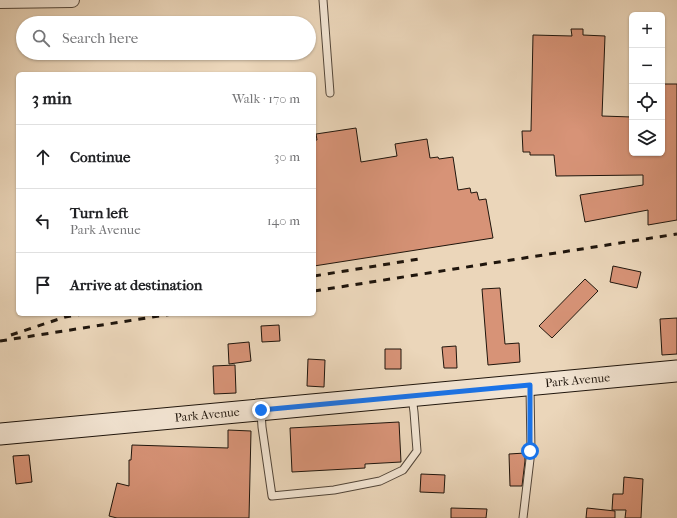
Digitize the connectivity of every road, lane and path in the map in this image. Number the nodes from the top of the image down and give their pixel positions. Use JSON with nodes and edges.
{"nodes":[{"id":1,"x":72,"y":0,"type":"edge"},
{"id":2,"x":323,"y":0,"type":"edge"},
{"id":3,"x":0,"y":1,"type":"edge"},
{"id":4,"x":330,"y":93,"type":"dead end"},
{"id":5,"x":677,"y":371,"type":"edge"},
{"id":6,"x":530,"y":385,"type":"junction"},
{"id":7,"x":412,"y":396,"type":"junction"},
{"id":8,"x":261,"y":410,"type":"junction"},
{"id":9,"x":0,"y":434,"type":"edge"},
{"id":10,"x":522,"y":518,"type":"edge"}],
"edges":[{"from":1,"to":3,"type":"street"},
{"from":2,"to":4,"type":"lane"},
{"from":5,"to":6,"type":"main road","name":"Park Avenue"},
{"from":6,"to":7,"type":"main road","name":"Park Avenue"},
{"from":6,"to":10,"type":"lane"},
{"from":7,"to":8,"type":"main road","name":"Park Avenue"},
{"from":7,"to":8,"type":"lane"},
{"from":8,"to":9,"type":"main road","name":"Park Avenue"}]}
